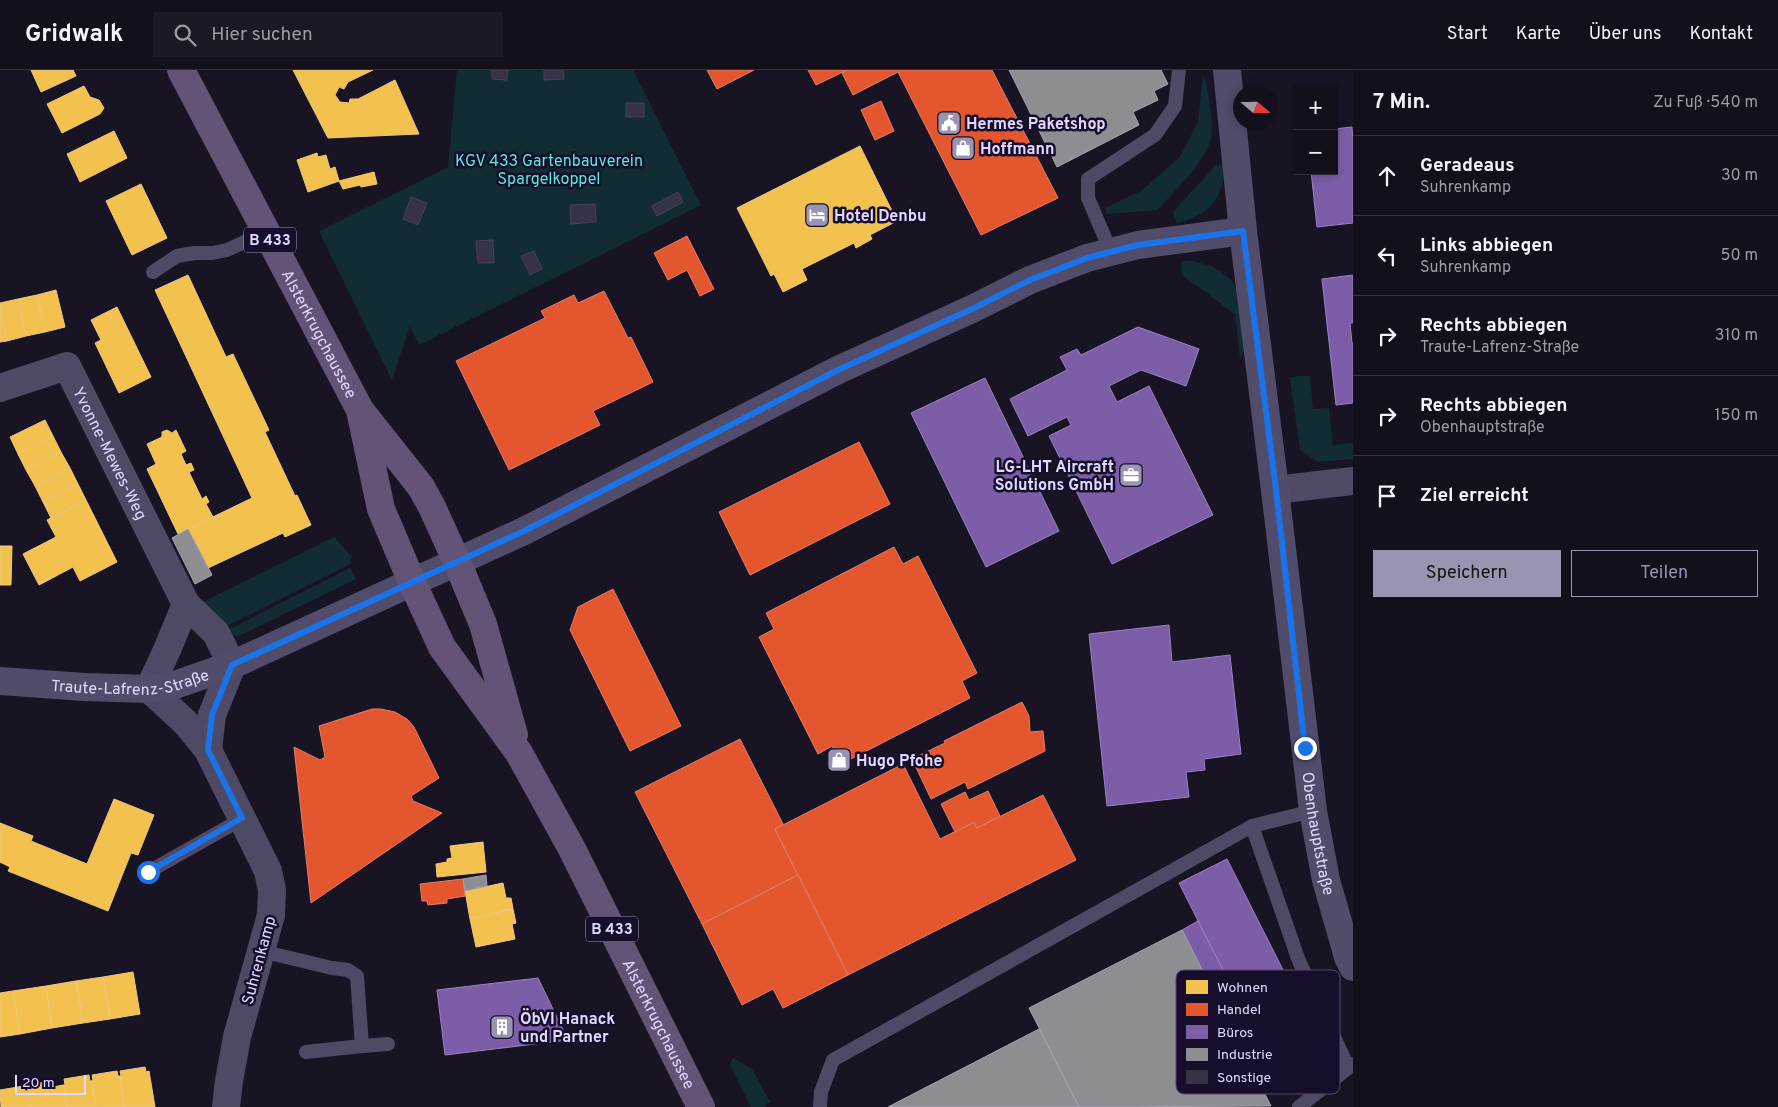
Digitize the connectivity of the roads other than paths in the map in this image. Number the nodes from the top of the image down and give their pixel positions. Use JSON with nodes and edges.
{"nodes":[{"id":1,"x":181,"y":70,"type":"edge"},
{"id":2,"x":1178,"y":70,"type":"edge"},
{"id":3,"x":1227,"y":70,"type":"edge"},
{"id":4,"x":1243,"y":231,"type":"junction"},
{"id":5,"x":266,"y":232,"type":"junction"},
{"id":6,"x":1111,"y":252,"type":"junction"},
{"id":7,"x":153,"y":272,"type":"dead end"},
{"id":8,"x":0,"y":388,"type":"edge"},
{"id":9,"x":360,"y":410,"type":"junction"},
{"id":10,"x":1353,"y":481,"type":"edge"},
{"id":11,"x":1276,"y":490,"type":"junction"},
{"id":12,"x":457,"y":562,"type":"junction"},
{"id":13,"x":412,"y":582,"type":"junction"},
{"id":14,"x":186,"y":604,"type":"junction"},
{"id":15,"x":232,"y":665,"type":"junction"},
{"id":16,"x":0,"y":681,"type":"edge"},
{"id":17,"x":149,"y":688,"type":"junction"},
{"id":18,"x":208,"y":750,"type":"junction"},
{"id":19,"x":519,"y":754,"type":"junction"},
{"id":20,"x":1313,"y":811,"type":"junction"},
{"id":21,"x":242,"y":818,"type":"junction"},
{"id":22,"x":1252,"y":826,"type":"junction"},
{"id":23,"x":148,"y":872,"type":"dead end"},
{"id":24,"x":261,"y":951,"type":"junction"},
{"id":25,"x":1353,"y":967,"type":"edge"},
{"id":26,"x":1303,"y":970,"type":"edge"},
{"id":27,"x":388,"y":1044,"type":"dead end"},
{"id":28,"x":1340,"y":1045,"type":"edge"},
{"id":29,"x":362,"y":1046,"type":"junction"},
{"id":30,"x":306,"y":1052,"type":"dead end"},
{"id":31,"x":1350,"y":1066,"type":"edge"},
{"id":32,"x":1340,"y":1074,"type":"edge"},
{"id":33,"x":1315,"y":1094,"type":"edge"},
{"id":34,"x":226,"y":1107,"type":"edge"},
{"id":35,"x":701,"y":1107,"type":"edge"},
{"id":36,"x":820,"y":1107,"type":"edge"},
{"id":37,"x":1299,"y":1107,"type":"edge"}],
"edges":[{"from":1,"to":5,"type":"main road","name":"Alsterkrugchaussee","number":"B 433"},
{"from":2,"to":6,"type":"lane"},
{"from":3,"to":4,"type":"street","name":"Obenhauptstraße"},
{"from":4,"to":6,"type":"street","name":"Traute-Lafrenz-Straße"},
{"from":4,"to":11,"type":"street","name":"Obenhauptstraße"},
{"from":5,"to":7,"type":"lane"},
{"from":5,"to":9,"type":"main road","name":"Alsterkrugchaussee","number":"B 433"},
{"from":6,"to":12,"type":"street","name":"Traute-Lafrenz-Straße"},
{"from":8,"to":14,"type":"street","name":"Yvonne-Mewes-Weg"},
{"from":9,"to":12,"type":"main road","name":"Alsterkrugchaussee","number":"B 433"},
{"from":9,"to":13,"type":"main road","name":"Alsterkrugchaussee","number":"B 433"},
{"from":10,"to":11,"type":"street"},
{"from":11,"to":20,"type":"street","name":"Obenhauptstraße"},
{"from":12,"to":13,"type":"street","name":"Traute-Lafrenz-Straße"},
{"from":12,"to":19,"type":"main road","name":"Alsterkrugchaussee","number":"B 433"},
{"from":13,"to":15,"type":"street","name":"Traute-Lafrenz-Straße"},
{"from":13,"to":19,"type":"main road","name":"Alsterkrugchaussee","number":"B 433"},
{"from":14,"to":15,"type":"street","name":"Yvonne-Mewes-Weg"},
{"from":14,"to":17,"type":"street"},
{"from":15,"to":17,"type":"street","name":"Traute-Lafrenz-Straße"},
{"from":15,"to":18,"type":"street"},
{"from":16,"to":17,"type":"street","name":"Traute-Lafrenz-Straße"},
{"from":17,"to":18,"type":"street","name":"Suhrenkamp"},
{"from":18,"to":21,"type":"street","name":"Suhrenkamp"},
{"from":19,"to":35,"type":"main road","name":"Alsterkrugchaussee","number":"B 433"},
{"from":20,"to":22,"type":"lane"},
{"from":20,"to":25,"type":"street","name":"Obenhauptstraße"},
{"from":21,"to":23,"type":"lane"},
{"from":21,"to":24,"type":"street","name":"Suhrenkamp"},
{"from":22,"to":26,"type":"lane"},
{"from":22,"to":36,"type":"lane"},
{"from":24,"to":29,"type":"lane"},
{"from":24,"to":34,"type":"street","name":"Suhrenkamp"},
{"from":27,"to":29,"type":"lane"},
{"from":28,"to":31,"type":"lane"},
{"from":29,"to":30,"type":"lane"},
{"from":31,"to":32,"type":"lane"},
{"from":33,"to":37,"type":"lane"}]}
